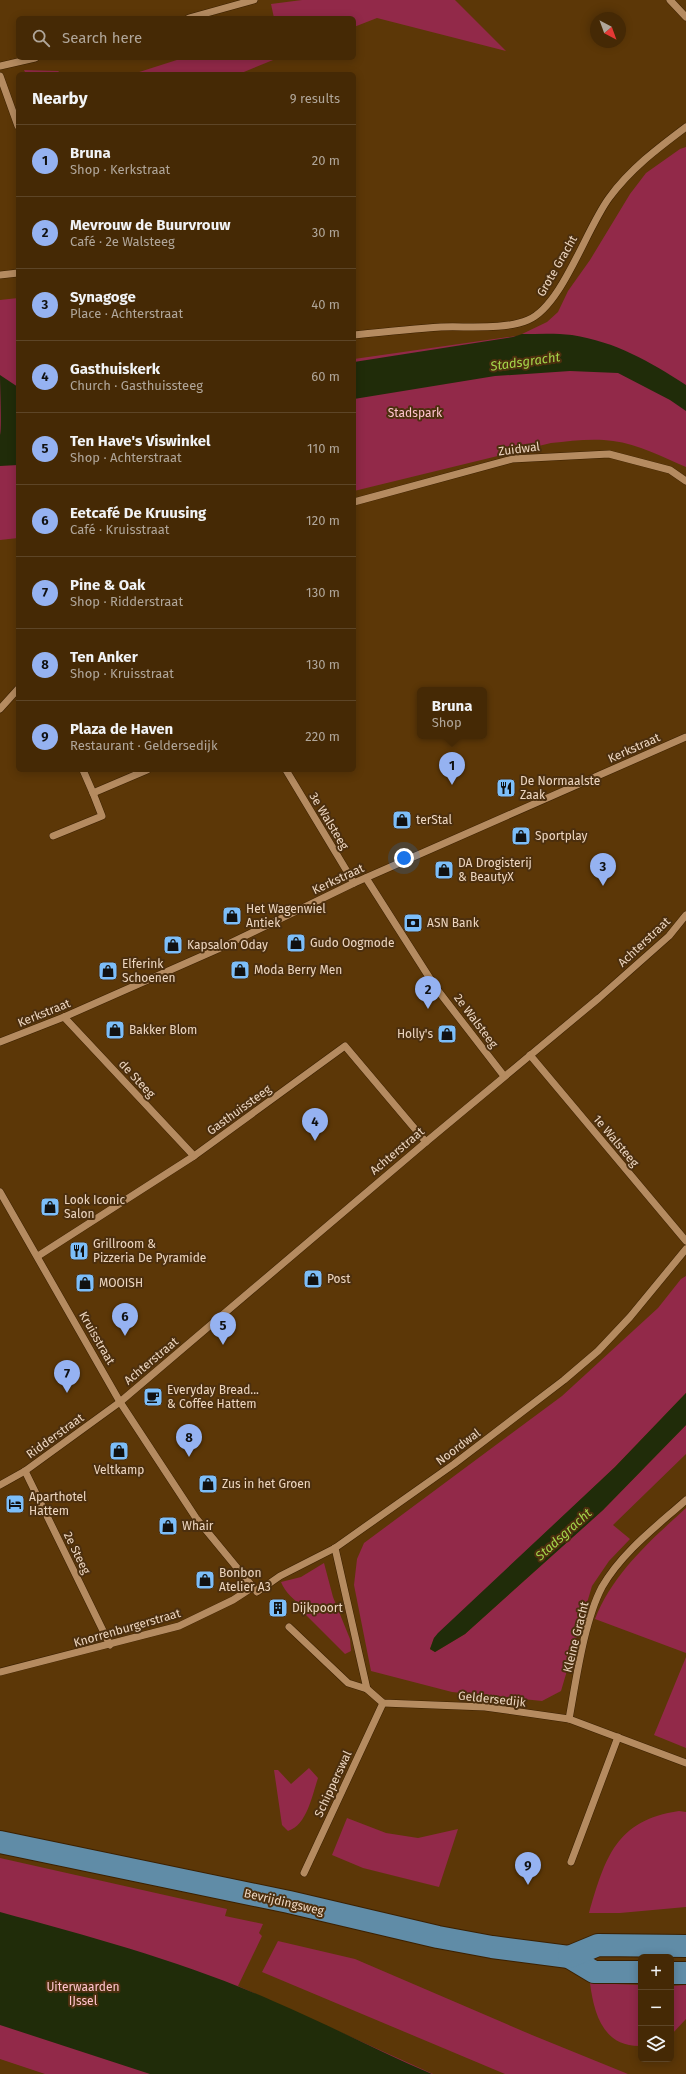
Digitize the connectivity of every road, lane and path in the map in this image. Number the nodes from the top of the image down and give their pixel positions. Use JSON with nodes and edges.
{"nodes":[{"id":1,"x":254,"y":0,"type":"edge"},
{"id":2,"x":670,"y":0,"type":"edge"},
{"id":3,"x":196,"y":16,"type":"edge"},
{"id":4,"x":686,"y":17,"type":"edge"},
{"id":5,"x":26,"y":60,"type":"edge"},
{"id":6,"x":0,"y":66,"type":"edge"},
{"id":7,"x":0,"y":76,"type":"edge"},
{"id":8,"x":16,"y":120,"type":"edge"},
{"id":9,"x":686,"y":127,"type":"edge"},
{"id":10,"x":16,"y":273,"type":"edge"},
{"id":11,"x":0,"y":275,"type":"edge"},
{"id":12,"x":356,"y":335,"type":"edge"},
{"id":13,"x":686,"y":481,"type":"edge"},
{"id":14,"x":356,"y":501,"type":"edge"},
{"id":15,"x":16,"y":691,"type":"edge"},
{"id":16,"x":0,"y":708,"type":"edge"},
{"id":17,"x":686,"y":737,"type":"edge"},
{"id":18,"x":84,"y":772,"type":"edge"},
{"id":19,"x":142,"y":772,"type":"edge"},
{"id":20,"x":287,"y":772,"type":"edge"},
{"id":21,"x":93,"y":793,"type":"junction"},
{"id":22,"x":53,"y":836,"type":"dead end"},
{"id":23,"x":366,"y":878,"type":"junction"},
{"id":24,"x":354,"y":883,"type":"junction"},
{"id":25,"x":686,"y":915,"type":"edge"},
{"id":26,"x":64,"y":1017,"type":"junction"},
{"id":27,"x":0,"y":1042,"type":"edge"},
{"id":28,"x":530,"y":1055,"type":"junction"},
{"id":29,"x":504,"y":1076,"type":"junction"},
{"id":30,"x":426,"y":1142,"type":"junction"},
{"id":31,"x":194,"y":1156,"type":"junction"},
{"id":32,"x":0,"y":1192,"type":"edge"},
{"id":33,"x":686,"y":1241,"type":"edge"},
{"id":34,"x":686,"y":1249,"type":"edge"},
{"id":35,"x":38,"y":1256,"type":"junction"},
{"id":36,"x":120,"y":1402,"type":"junction"},
{"id":37,"x":25,"y":1471,"type":"junction"},
{"id":38,"x":0,"y":1485,"type":"edge"},
{"id":39,"x":686,"y":1500,"type":"edge"},
{"id":40,"x":335,"y":1548,"type":"junction"},
{"id":41,"x":255,"y":1589,"type":"junction"},
{"id":42,"x":289,"y":1627,"type":"dead end"},
{"id":43,"x":110,"y":1645,"type":"junction"},
{"id":44,"x":0,"y":1672,"type":"edge"},
{"id":45,"x":367,"y":1689,"type":"junction"},
{"id":46,"x":383,"y":1703,"type":"junction"},
{"id":47,"x":568,"y":1719,"type":"junction"},
{"id":48,"x":618,"y":1737,"type":"junction"},
{"id":49,"x":686,"y":1763,"type":"edge"},
{"id":50,"x":0,"y":1842,"type":"edge"},
{"id":51,"x":571,"y":1862,"type":"dead end"},
{"id":52,"x":304,"y":1873,"type":"dead end"},
{"id":53,"x":686,"y":1946,"type":"edge"},
{"id":54,"x":569,"y":1957,"type":"junction"},
{"id":55,"x":638,"y":1972,"type":"edge"},
{"id":56,"x":674,"y":1973,"type":"edge"},
{"id":57,"x":686,"y":1973,"type":"edge"}],
"edges":[{"from":1,"to":3,"type":"street"},
{"from":2,"to":4,"type":"street"},
{"from":5,"to":6,"type":"street"},
{"from":7,"to":8,"type":"street"},
{"from":9,"to":12,"type":"street","name":"Grote Gracht"},
{"from":10,"to":11,"type":"street"},
{"from":13,"to":14,"type":"street","name":"Zuidwal"},
{"from":15,"to":16,"type":"street"},
{"from":17,"to":23,"type":"street","name":"Kerkstraat"},
{"from":18,"to":21,"type":"street"},
{"from":19,"to":21,"type":"street"},
{"from":20,"to":24,"type":"street","name":"3e Walsteeg"},
{"from":21,"to":22,"type":"street"},
{"from":23,"to":24,"type":"street","name":"Kerkstraat"},
{"from":23,"to":29,"type":"street","name":"2e Walsteeg"},
{"from":24,"to":26,"type":"street","name":"Kerkstraat"},
{"from":25,"to":28,"type":"street","name":"Achterstraat"},
{"from":26,"to":27,"type":"street","name":"Kerkstraat"},
{"from":26,"to":31,"type":"street","name":"de Steeg"},
{"from":28,"to":29,"type":"street","name":"Achterstraat"},
{"from":28,"to":33,"type":"street","name":"1e Walsteeg"},
{"from":29,"to":30,"type":"street","name":"Achterstraat"},
{"from":30,"to":31,"type":"street","name":"Gasthuissteeg"},
{"from":30,"to":36,"type":"street","name":"Achterstraat"},
{"from":31,"to":35,"type":"street","name":"Gasthuissteeg"},
{"from":32,"to":35,"type":"street","name":"Kruisstraat"},
{"from":34,"to":40,"type":"street","name":"Noordwal"},
{"from":35,"to":36,"type":"street","name":"Kruisstraat"},
{"from":36,"to":37,"type":"street","name":"Ridderstraat"},
{"from":36,"to":41,"type":"street","name":"Kruisstraat"},
{"from":37,"to":38,"type":"street","name":"Ridderstraat"},
{"from":37,"to":43,"type":"street","name":"2e Steeg"},
{"from":39,"to":47,"type":"street","name":"Kleine Gracht"},
{"from":40,"to":41,"type":"street","name":"Knorrenburgerstraat"},
{"from":40,"to":45,"type":"street"},
{"from":41,"to":43,"type":"street","name":"Knorrenburgerstraat"},
{"from":42,"to":45,"type":"street"},
{"from":43,"to":44,"type":"street","name":"Knorrenburgerstraat"},
{"from":45,"to":46,"type":"street"},
{"from":46,"to":47,"type":"street","name":"Geldersedijk"},
{"from":46,"to":52,"type":"street","name":"Schipperswal"},
{"from":47,"to":48,"type":"street","name":"Geldersedijk"},
{"from":48,"to":49,"type":"street","name":"Geldersedijk"},
{"from":48,"to":51,"type":"street"},
{"from":50,"to":54,"type":"main road","name":"Bevrijdingsweg"},
{"from":53,"to":54,"type":"main road","name":"Bevrijdingsweg"},
{"from":54,"to":55,"type":"main road","name":"Bevrijdingsweg"},
{"from":56,"to":57,"type":"main road"}]}
